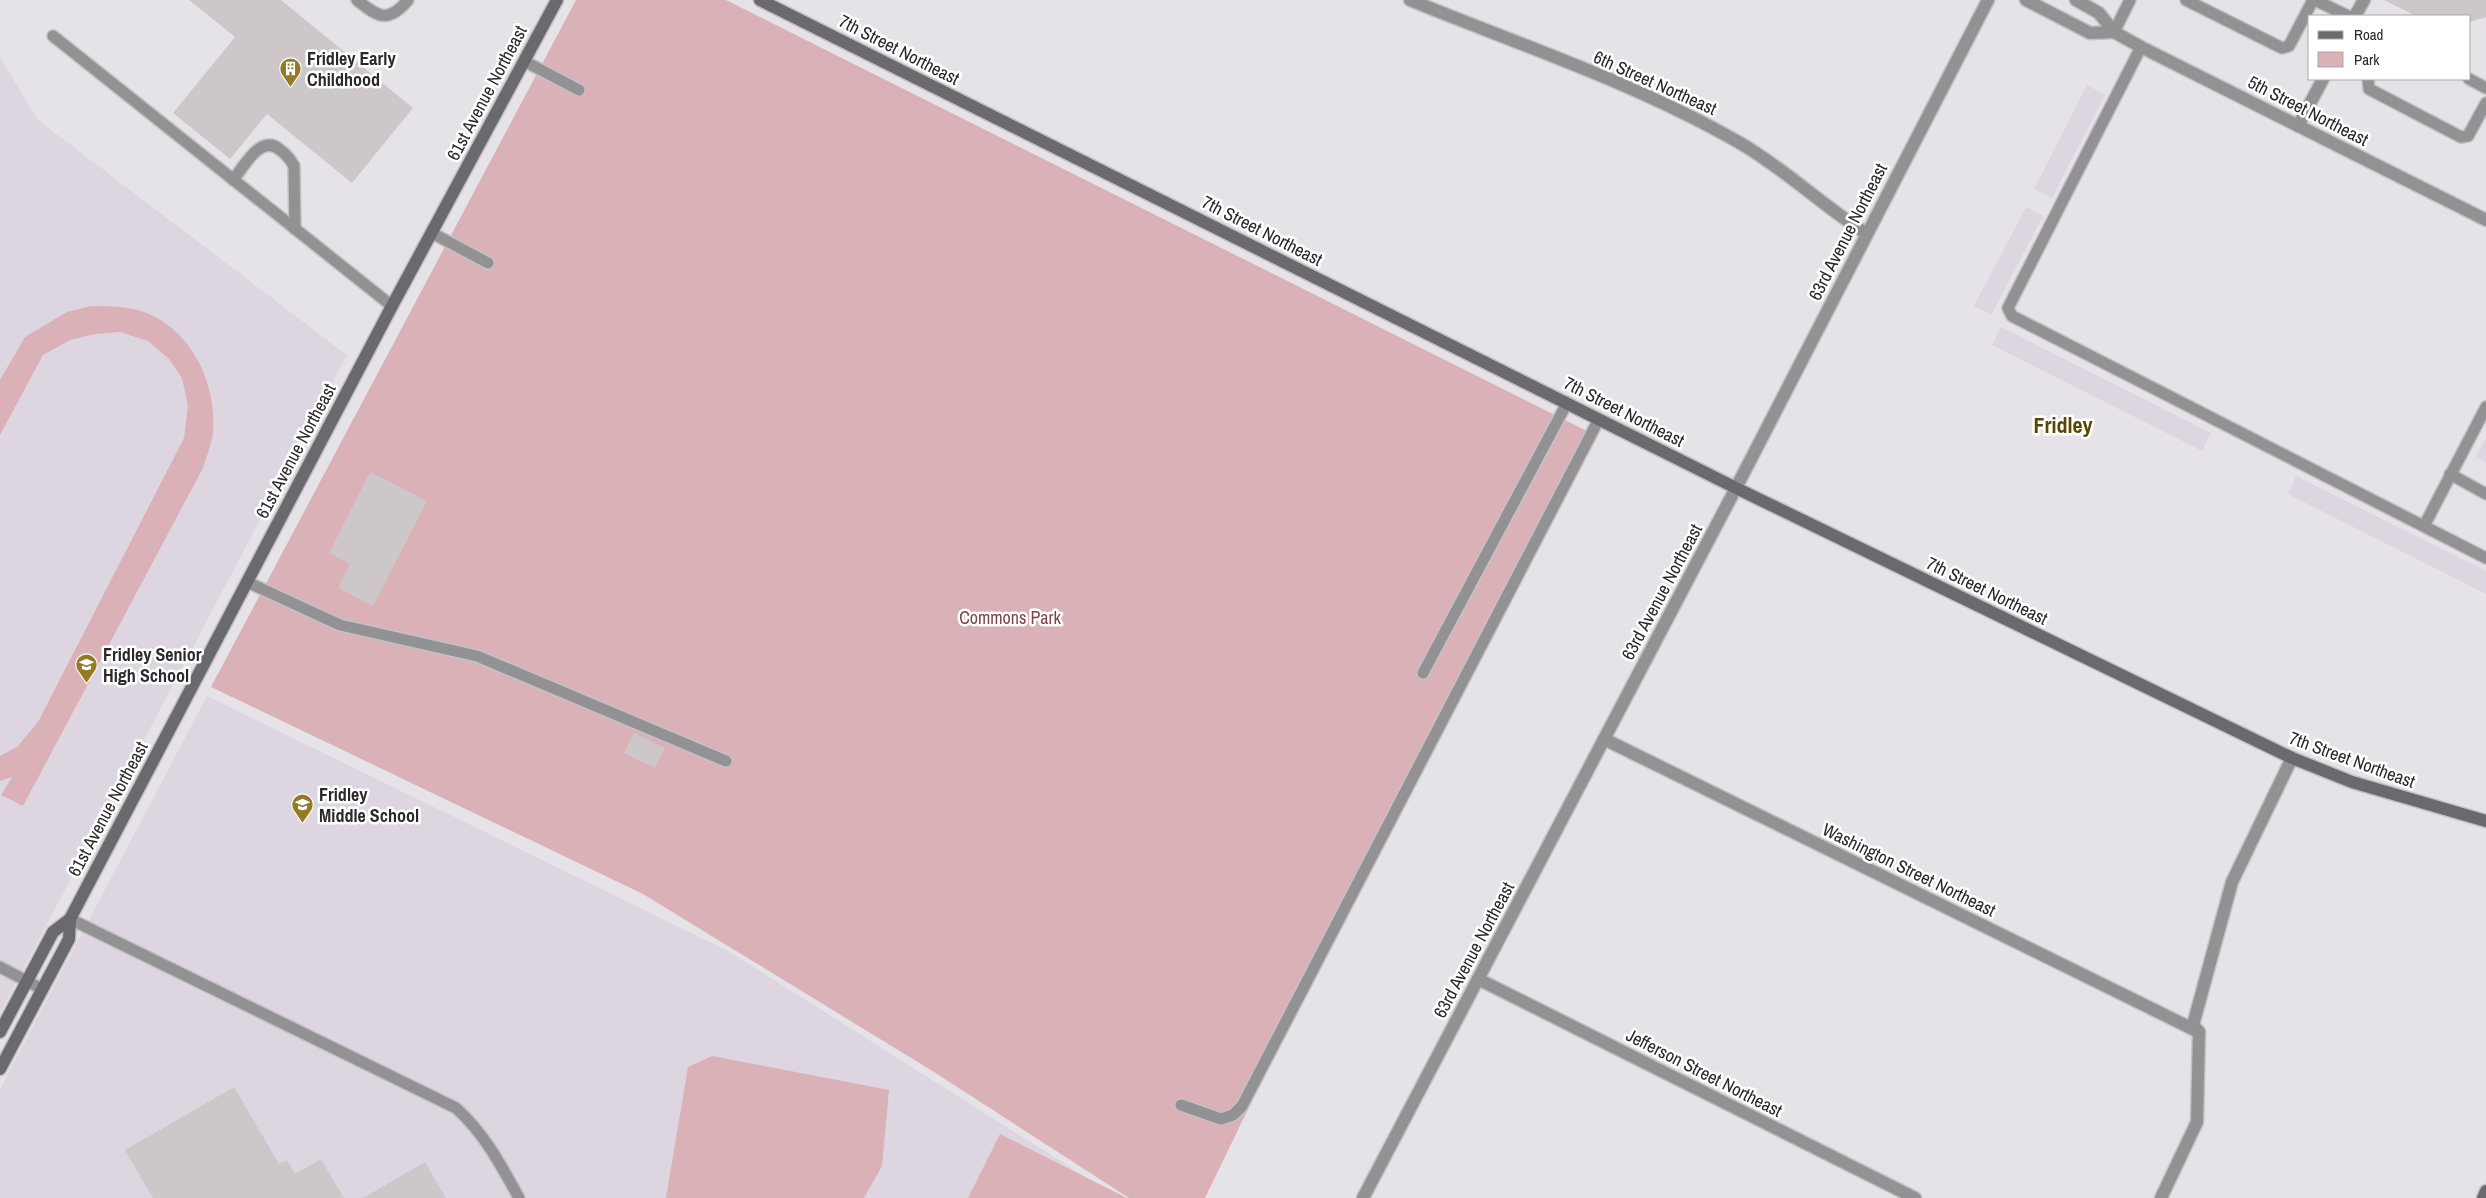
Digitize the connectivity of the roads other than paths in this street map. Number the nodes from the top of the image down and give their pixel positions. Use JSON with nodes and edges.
{"nodes":[{"id":1,"x":357,"y":0,"type":"edge"},
{"id":2,"x":408,"y":0,"type":"edge"},
{"id":3,"x":557,"y":0,"type":"edge"},
{"id":4,"x":760,"y":0,"type":"edge"},
{"id":5,"x":1410,"y":0,"type":"edge"},
{"id":6,"x":1988,"y":0,"type":"edge"},
{"id":7,"x":2026,"y":0,"type":"edge"},
{"id":8,"x":2076,"y":0,"type":"edge"},
{"id":9,"x":2130,"y":0,"type":"edge"},
{"id":10,"x":2186,"y":0,"type":"edge"},
{"id":11,"x":2314,"y":0,"type":"edge"},
{"id":12,"x":2364,"y":0,"type":"edge"},
{"id":13,"x":2346,"y":15,"type":"edge"},
{"id":14,"x":2356,"y":15,"type":"edge"},
{"id":15,"x":2114,"y":32,"type":"junction"},
{"id":16,"x":53,"y":36,"type":"dead end"},
{"id":17,"x":2141,"y":47,"type":"junction"},
{"id":18,"x":524,"y":61,"type":"junction"},
{"id":19,"x":2322,"y":80,"type":"edge"},
{"id":20,"x":2368,"y":80,"type":"edge"},
{"id":21,"x":2471,"y":80,"type":"edge"},
{"id":22,"x":2486,"y":88,"type":"edge"},
{"id":23,"x":579,"y":90,"type":"dead end"},
{"id":24,"x":2486,"y":103,"type":"edge"},
{"id":25,"x":2298,"y":126,"type":"junction"},
{"id":26,"x":233,"y":180,"type":"junction"},
{"id":27,"x":2486,"y":220,"type":"edge"},
{"id":28,"x":295,"y":229,"type":"junction"},
{"id":29,"x":432,"y":233,"type":"junction"},
{"id":30,"x":1867,"y":234,"type":"junction"},
{"id":31,"x":488,"y":263,"type":"dead end"},
{"id":32,"x":392,"y":306,"type":"junction"},
{"id":33,"x":1567,"y":403,"type":"junction"},
{"id":34,"x":2486,"y":407,"type":"edge"},
{"id":35,"x":1599,"y":418,"type":"junction"},
{"id":36,"x":2450,"y":474,"type":"junction"},
{"id":37,"x":1736,"y":488,"type":"junction"},
{"id":38,"x":2486,"y":494,"type":"edge"},
{"id":39,"x":2424,"y":526,"type":"junction"},
{"id":40,"x":2486,"y":558,"type":"edge"},
{"id":41,"x":247,"y":582,"type":"junction"},
{"id":42,"x":1423,"y":674,"type":"dead end"},
{"id":43,"x":1604,"y":739,"type":"junction"},
{"id":44,"x":2292,"y":758,"type":"junction"},
{"id":45,"x":726,"y":760,"type":"dead end"},
{"id":46,"x":2486,"y":821,"type":"edge"},
{"id":47,"x":70,"y":919,"type":"junction"},
{"id":48,"x":0,"y":967,"type":"edge"},
{"id":49,"x":1478,"y":979,"type":"junction"},
{"id":50,"x":27,"y":981,"type":"junction"},
{"id":51,"x":42,"y":989,"type":"junction"},
{"id":52,"x":0,"y":1032,"type":"edge"},
{"id":53,"x":2199,"y":1032,"type":"junction"},
{"id":54,"x":0,"y":1068,"type":"edge"},
{"id":55,"x":1181,"y":1105,"type":"dead end"},
{"id":56,"x":2486,"y":1192,"type":"edge"},
{"id":57,"x":519,"y":1198,"type":"edge"},
{"id":58,"x":1363,"y":1198,"type":"edge"},
{"id":59,"x":1915,"y":1198,"type":"edge"},
{"id":60,"x":2161,"y":1198,"type":"edge"},
{"id":61,"x":2483,"y":1198,"type":"edge"}],
"edges":[{"from":1,"to":2,"type":"lane"},
{"from":3,"to":18,"type":"street","name":"61st Avenue Northeast"},
{"from":4,"to":33,"type":"street","name":"7th Street Northeast"},
{"from":5,"to":30,"type":"street","name":"6th Street Northeast"},
{"from":6,"to":30,"type":"street","name":"63rd Avenue Northeast"},
{"from":7,"to":15,"type":"street"},
{"from":8,"to":15,"type":"street","name":"5th Street Northeast"},
{"from":9,"to":15,"type":"lane"},
{"from":10,"to":11,"type":"lane"},
{"from":11,"to":13,"type":"lane"},
{"from":12,"to":14,"type":"street"},
{"from":15,"to":17,"type":"street","name":"5th Street Northeast"},
{"from":16,"to":26,"type":"lane"},
{"from":17,"to":25,"type":"street","name":"5th Street Northeast"},
{"from":17,"to":39,"type":"lane"},
{"from":18,"to":23,"type":"lane"},
{"from":18,"to":29,"type":"street","name":"61st Avenue Northeast"},
{"from":19,"to":25,"type":"street"},
{"from":20,"to":24,"type":"lane"},
{"from":21,"to":22,"type":"lane"},
{"from":25,"to":27,"type":"street","name":"5th Street Northeast"},
{"from":26,"to":28,"type":"lane"},
{"from":26,"to":28,"type":"lane"},
{"from":28,"to":32,"type":"lane"},
{"from":29,"to":31,"type":"lane"},
{"from":29,"to":32,"type":"street","name":"61st Avenue Northeast"},
{"from":30,"to":37,"type":"street","name":"63rd Avenue Northeast"},
{"from":32,"to":41,"type":"street","name":"61st Avenue Northeast"},
{"from":33,"to":35,"type":"street","name":"7th Street Northeast"},
{"from":33,"to":42,"type":"lane"},
{"from":34,"to":36,"type":"lane"},
{"from":35,"to":37,"type":"street","name":"7th Street Northeast"},
{"from":35,"to":55,"type":"lane"},
{"from":36,"to":38,"type":"lane"},
{"from":36,"to":39,"type":"lane"},
{"from":37,"to":43,"type":"street","name":"63rd Avenue Northeast"},
{"from":37,"to":44,"type":"street","name":"7th Street Northeast"},
{"from":39,"to":40,"type":"lane"},
{"from":41,"to":45,"type":"lane"},
{"from":41,"to":47,"type":"street","name":"61st Avenue Northeast"},
{"from":43,"to":49,"type":"street","name":"63rd Avenue Northeast"},
{"from":43,"to":53,"type":"street","name":"Washington Street Northeast"},
{"from":44,"to":46,"type":"street","name":"7th Street Northeast"},
{"from":44,"to":53,"type":"street"},
{"from":47,"to":50,"type":"street","name":"61st Avenue Northeast"},
{"from":47,"to":51,"type":"street","name":"61st Avenue Northeast"},
{"from":47,"to":57,"type":"lane"},
{"from":48,"to":50,"type":"lane"},
{"from":49,"to":58,"type":"street","name":"63rd Avenue Northeast"},
{"from":49,"to":59,"type":"street","name":"Jefferson Street Northeast"},
{"from":50,"to":51,"type":"lane"},
{"from":50,"to":52,"type":"street","name":"61st Avenue Northeast"},
{"from":51,"to":54,"type":"street","name":"61st Avenue Northeast"},
{"from":53,"to":60,"type":"street"},
{"from":56,"to":61,"type":"street"}]}
